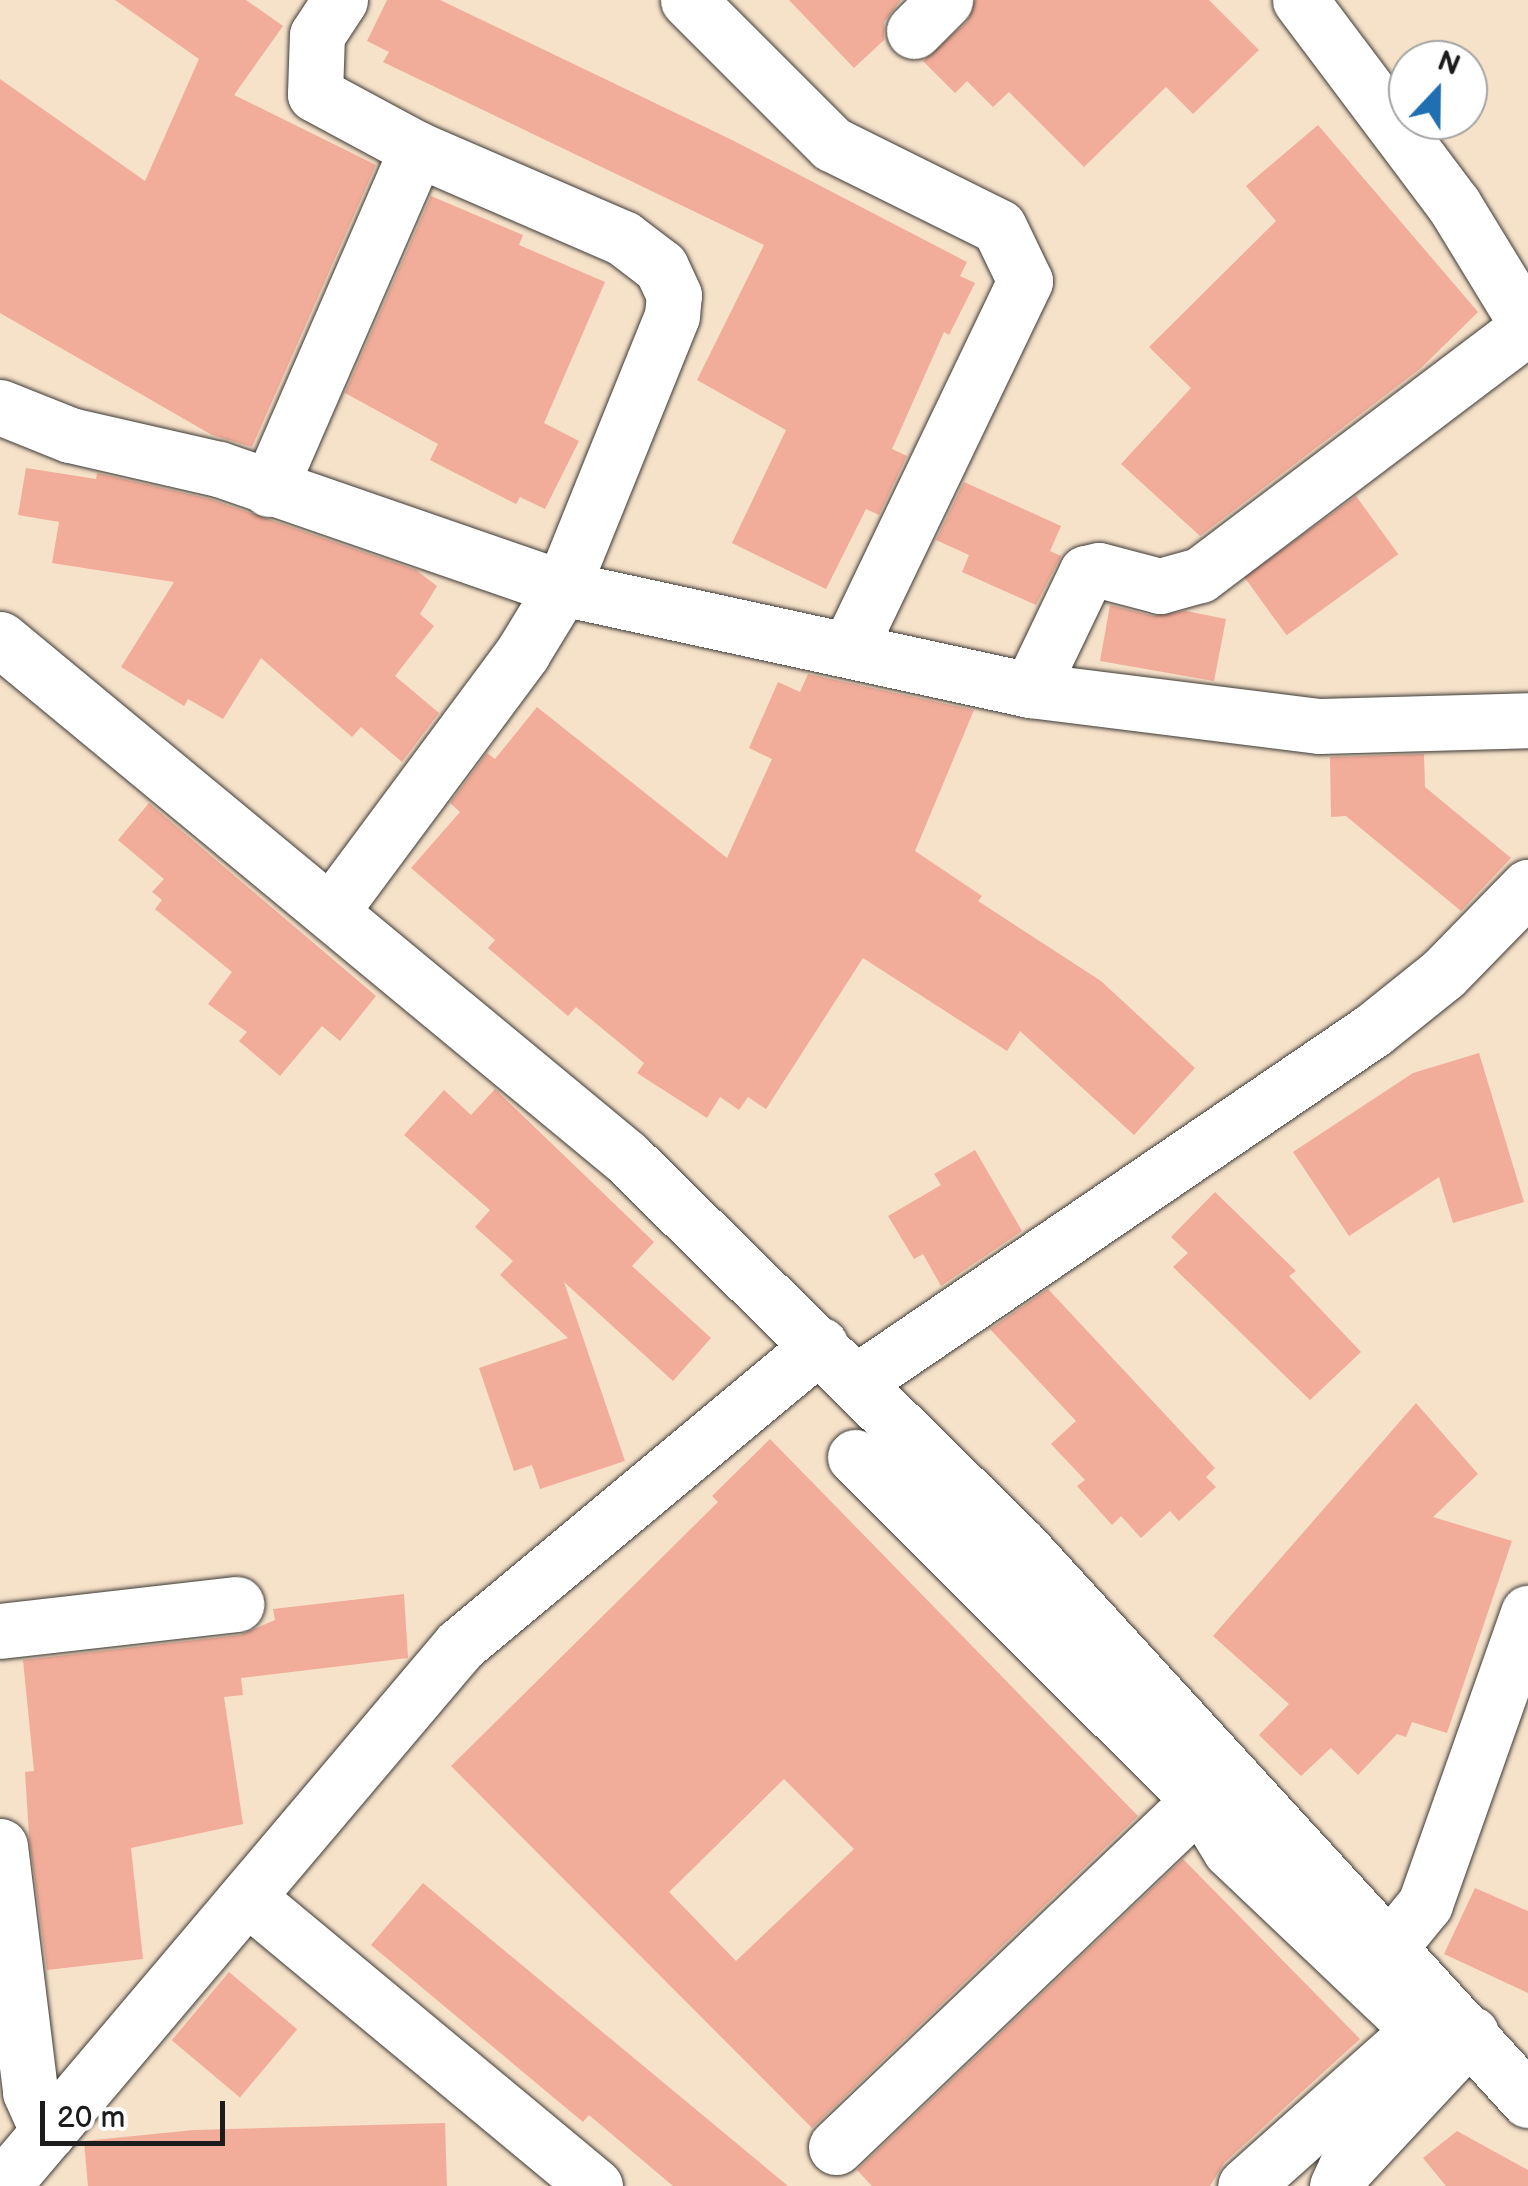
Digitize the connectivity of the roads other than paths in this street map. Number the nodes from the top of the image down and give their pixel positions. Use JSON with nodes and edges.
{"nodes":[{"id":1,"x":340,"y":0,"type":"edge"},
{"id":2,"x":688,"y":0,"type":"edge"},
{"id":3,"x":1300,"y":0,"type":"edge"},
{"id":4,"x":417,"y":150,"type":"junction"},
{"id":5,"x":1528,"y":327,"type":"edge"},
{"id":6,"x":0,"y":408,"type":"edge"},
{"id":7,"x":270,"y":488,"type":"junction"},
{"id":8,"x":562,"y":588,"type":"junction"},
{"id":9,"x":0,"y":638,"type":"edge"},
{"id":10,"x":849,"y":648,"type":"junction"},
{"id":11,"x":1030,"y":690,"type":"junction"},
{"id":12,"x":1528,"y":720,"type":"edge"},
{"id":13,"x":1528,"y":887,"type":"edge"},
{"id":14,"x":330,"y":911,"type":"junction"},
{"id":15,"x":838,"y":1363,"type":"junction"},
{"id":16,"x":855,"y":1458,"type":"dead end"},
{"id":17,"x":236,"y":1604,"type":"dead end"},
{"id":18,"x":1528,"y":1613,"type":"edge"},
{"id":19,"x":0,"y":1631,"type":"edge"},
{"id":20,"x":1214,"y":1787,"type":"junction"},
{"id":21,"x":0,"y":1846,"type":"edge"},
{"id":22,"x":248,"y":1898,"type":"junction"},
{"id":23,"x":1389,"y":1948,"type":"junction"},
{"id":24,"x":1471,"y":2034,"type":"junction"},
{"id":25,"x":1528,"y":2100,"type":"edge"},
{"id":26,"x":48,"y":2132,"type":"junction"},
{"id":27,"x":836,"y":2146,"type":"dead end"},
{"id":28,"x":586,"y":2183,"type":"edge"},
{"id":29,"x":2,"y":2186,"type":"edge"},
{"id":30,"x":1245,"y":2186,"type":"edge"},
{"id":31,"x":1337,"y":2186,"type":"edge"}],
"edges":[{"from":1,"to":4,"type":"street"},
{"from":2,"to":10,"type":"street"},
{"from":3,"to":5,"type":"street"},
{"from":4,"to":7,"type":"street"},
{"from":4,"to":8,"type":"street"},
{"from":5,"to":11,"type":"street"},
{"from":6,"to":7,"type":"street"},
{"from":7,"to":8,"type":"street"},
{"from":8,"to":10,"type":"street"},
{"from":8,"to":14,"type":"street"},
{"from":9,"to":14,"type":"street"},
{"from":10,"to":11,"type":"street"},
{"from":11,"to":12,"type":"street"},
{"from":13,"to":15,"type":"street"},
{"from":14,"to":15,"type":"street"},
{"from":15,"to":20,"type":"street"},
{"from":15,"to":22,"type":"street"},
{"from":16,"to":20,"type":"street"},
{"from":17,"to":19,"type":"street"},
{"from":18,"to":23,"type":"street"},
{"from":20,"to":23,"type":"street"},
{"from":20,"to":27,"type":"street"},
{"from":20,"to":30,"type":"street"},
{"from":21,"to":26,"type":"street"},
{"from":22,"to":26,"type":"street"},
{"from":22,"to":28,"type":"street"},
{"from":23,"to":24,"type":"street"},
{"from":24,"to":25,"type":"street"},
{"from":24,"to":31,"type":"street"},
{"from":26,"to":29,"type":"street"}]}
